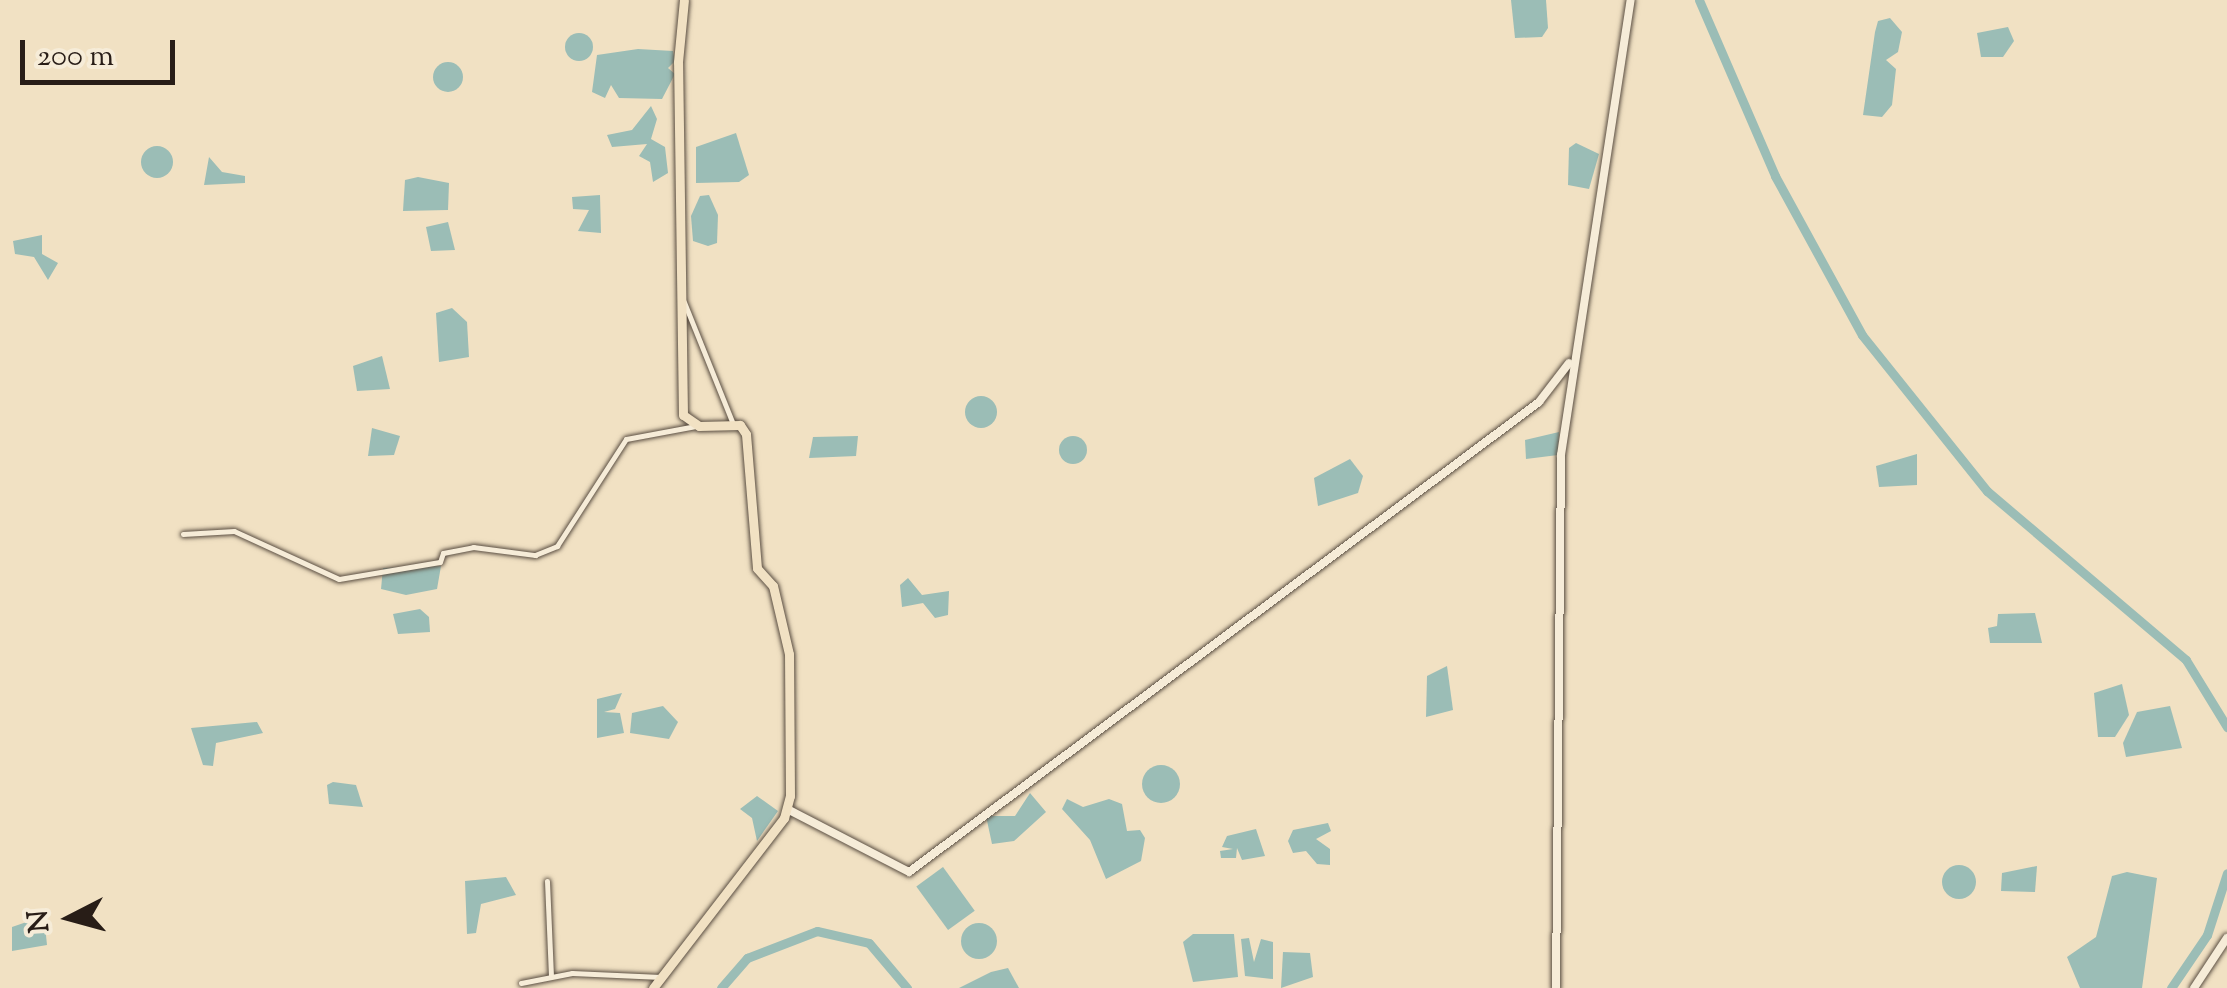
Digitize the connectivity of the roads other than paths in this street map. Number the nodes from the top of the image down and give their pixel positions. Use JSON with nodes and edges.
{"nodes":[{"id":1,"x":684,"y":0,"type":"edge"},
{"id":2,"x":1631,"y":0,"type":"edge"},
{"id":3,"x":682,"y":296,"type":"junction"},
{"id":4,"x":1571,"y":359,"type":"junction"},
{"id":5,"x":733,"y":424,"type":"junction"},
{"id":6,"x":699,"y":426,"type":"junction"},
{"id":7,"x":183,"y":534,"type":"dead end"},
{"id":8,"x":788,"y":810,"type":"junction"},
{"id":9,"x":547,"y":881,"type":"dead end"},
{"id":10,"x":2227,"y":938,"type":"edge"},
{"id":11,"x":551,"y":975,"type":"junction"},
{"id":12,"x":660,"y":977,"type":"junction"},
{"id":13,"x":521,"y":983,"type":"dead end"},
{"id":14,"x":653,"y":988,"type":"edge"},
{"id":15,"x":1556,"y":988,"type":"edge"},
{"id":16,"x":2194,"y":988,"type":"edge"}],
"edges":[{"from":1,"to":3,"type":"main road"},
{"from":2,"to":4,"type":"main road"},
{"from":3,"to":5,"type":"street"},
{"from":3,"to":6,"type":"main road"},
{"from":4,"to":8,"type":"main road"},
{"from":4,"to":15,"type":"main road"},
{"from":5,"to":6,"type":"main road"},
{"from":5,"to":8,"type":"main road"},
{"from":6,"to":7,"type":"street"},
{"from":8,"to":12,"type":"main road"},
{"from":9,"to":11,"type":"street"},
{"from":10,"to":16,"type":"main road"},
{"from":11,"to":12,"type":"street"},
{"from":11,"to":13,"type":"street"},
{"from":12,"to":14,"type":"main road"}]}
